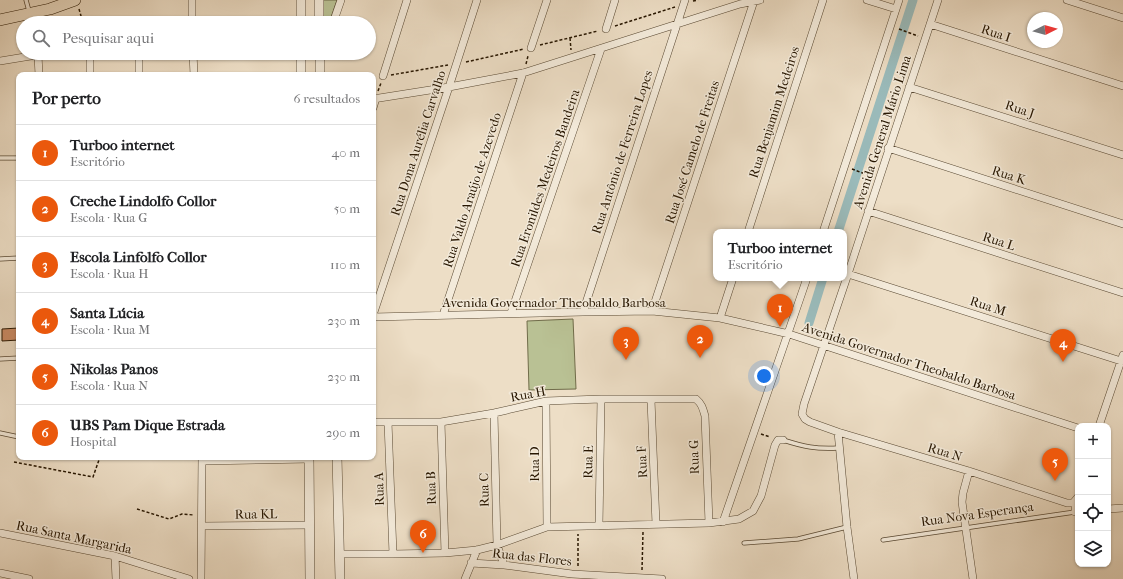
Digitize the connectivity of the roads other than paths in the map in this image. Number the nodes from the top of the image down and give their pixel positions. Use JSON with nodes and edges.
{"nodes":[{"id":1,"x":26,"y":0,"type":"edge"},
{"id":2,"x":192,"y":0,"type":"edge"},
{"id":3,"x":301,"y":0,"type":"edge"},
{"id":4,"x":319,"y":0,"type":"edge"},
{"id":5,"x":340,"y":0,"type":"edge"},
{"id":6,"x":407,"y":0,"type":"edge"},
{"id":7,"x":477,"y":0,"type":"edge"},
{"id":8,"x":546,"y":0,"type":"edge"},
{"id":9,"x":616,"y":0,"type":"edge"},
{"id":10,"x":685,"y":0,"type":"edge"},
{"id":11,"x":757,"y":0,"type":"edge"},
{"id":12,"x":823,"y":0,"type":"edge"},
{"id":13,"x":867,"y":0,"type":"edge"},
{"id":14,"x":899,"y":0,"type":"edge"},
{"id":15,"x":938,"y":0,"type":"edge"},
{"id":16,"x":1067,"y":0,"type":"edge"},
{"id":17,"x":76,"y":3,"type":"edge"},
{"id":18,"x":896,"y":9,"type":"junction"},
{"id":19,"x":30,"y":14,"type":"junction"},
{"id":20,"x":20,"y":16,"type":"edge"},
{"id":21,"x":192,"y":16,"type":"edge"},
{"id":22,"x":301,"y":16,"type":"edge"},
{"id":23,"x":319,"y":16,"type":"edge"},
{"id":24,"x":335,"y":16,"type":"edge"},
{"id":25,"x":16,"y":17,"type":"edge"},
{"id":26,"x":1123,"y":18,"type":"edge"},
{"id":27,"x":0,"y":20,"type":"edge"},
{"id":28,"x":677,"y":24,"type":"junction"},
{"id":29,"x":930,"y":24,"type":"junction"},
{"id":30,"x":606,"y":29,"type":"dead end"},
{"id":31,"x":531,"y":48,"type":"road end"},
{"id":32,"x":601,"y":49,"type":"junction"},
{"id":33,"x":16,"y":58,"type":"edge"},
{"id":34,"x":38,"y":60,"type":"edge"},
{"id":35,"x":90,"y":60,"type":"edge"},
{"id":36,"x":139,"y":60,"type":"edge"},
{"id":37,"x":193,"y":60,"type":"edge"},
{"id":38,"x":301,"y":60,"type":"edge"},
{"id":39,"x":321,"y":60,"type":"edge"},
{"id":40,"x":0,"y":61,"type":"edge"},
{"id":41,"x":39,"y":72,"type":"edge"},
{"id":42,"x":90,"y":72,"type":"edge"},
{"id":43,"x":139,"y":72,"type":"edge"},
{"id":44,"x":194,"y":72,"type":"edge"},
{"id":45,"x":301,"y":72,"type":"edge"},
{"id":46,"x":320,"y":72,"type":"edge"},
{"id":47,"x":523,"y":73,"type":"junction"},
{"id":48,"x":383,"y":76,"type":"road end"},
{"id":49,"x":1123,"y":86,"type":"edge"},
{"id":50,"x":449,"y":87,"type":"junction"},
{"id":51,"x":909,"y":87,"type":"junction"},
{"id":52,"x":376,"y":99,"type":"edge"},
{"id":53,"x":888,"y":148,"type":"junction"},
{"id":54,"x":1123,"y":155,"type":"edge"},
{"id":55,"x":0,"y":158,"type":"edge"},
{"id":56,"x":16,"y":158,"type":"edge"},
{"id":57,"x":868,"y":211,"type":"junction"},
{"id":58,"x":1123,"y":224,"type":"edge"},
{"id":59,"x":749,"y":229,"type":"edge"},
{"id":60,"x":824,"y":229,"type":"edge"},
{"id":61,"x":16,"y":258,"type":"edge"},
{"id":62,"x":0,"y":259,"type":"edge"},
{"id":63,"x":848,"y":274,"type":"junction"},
{"id":64,"x":847,"y":277,"type":"edge"},
{"id":65,"x":732,"y":281,"type":"edge"},
{"id":66,"x":806,"y":281,"type":"edge"},
{"id":67,"x":846,"y":281,"type":"edge"},
{"id":68,"x":1123,"y":293,"type":"edge"},
{"id":69,"x":376,"y":307,"type":"edge"},
{"id":70,"x":652,"y":311,"type":"junction"},
{"id":71,"x":583,"y":312,"type":"junction"},
{"id":72,"x":511,"y":314,"type":"junction"},
{"id":73,"x":443,"y":315,"type":"junction"},
{"id":74,"x":376,"y":316,"type":"edge"},
{"id":75,"x":720,"y":318,"type":"junction"},
{"id":76,"x":791,"y":335,"type":"junction"},
{"id":77,"x":823,"y":346,"type":"junction"},
{"id":78,"x":16,"y":358,"type":"edge"},
{"id":79,"x":1122,"y":358,"type":"edge"},
{"id":80,"x":0,"y":359,"type":"edge"},
{"id":81,"x":689,"y":398,"type":"joint"},
{"id":82,"x":601,"y":399,"type":"junction"},
{"id":83,"x":651,"y":400,"type":"junction"},
{"id":84,"x":546,"y":401,"type":"junction"},
{"id":85,"x":494,"y":413,"type":"junction"},
{"id":86,"x":376,"y":422,"type":"edge"},
{"id":87,"x":388,"y":422,"type":"junction"},
{"id":88,"x":441,"y":422,"type":"junction"},
{"id":89,"x":1100,"y":423,"type":"edge"},
{"id":90,"x":816,"y":424,"type":"joint"},
{"id":91,"x":1075,"y":427,"type":"edge"},
{"id":92,"x":838,"y":432,"type":"junction"},
{"id":93,"x":0,"y":433,"type":"edge"},
{"id":94,"x":16,"y":436,"type":"edge"},
{"id":95,"x":780,"y":440,"type":"joint"},
{"id":96,"x":838,"y":448,"type":"junction"},
{"id":97,"x":202,"y":460,"type":"edge"},
{"id":98,"x":309,"y":460,"type":"edge"},
{"id":99,"x":337,"y":460,"type":"edge"},
{"id":100,"x":969,"y":471,"type":"junction"},
{"id":101,"x":1075,"y":501,"type":"edge"},
{"id":102,"x":1123,"y":508,"type":"edge"},
{"id":103,"x":1111,"y":509,"type":"edge"},
{"id":104,"x":1075,"y":512,"type":"edge"},
{"id":105,"x":724,"y":522,"type":"junction"},
{"id":106,"x":709,"y":523,"type":"junction"},
{"id":107,"x":656,"y":524,"type":"junction"},
{"id":108,"x":310,"y":525,"type":"junction"},
{"id":109,"x":202,"y":526,"type":"junction"},
{"id":110,"x":599,"y":526,"type":"junction"},
{"id":111,"x":547,"y":527,"type":"junction"},
{"id":112,"x":847,"y":527,"type":"junction"},
{"id":113,"x":965,"y":528,"type":"junction"},
{"id":114,"x":0,"y":533,"type":"edge"},
{"id":115,"x":883,"y":540,"type":"dead end"},
{"id":116,"x":744,"y":543,"type":"dead end"},
{"id":117,"x":497,"y":545,"type":"junction"},
{"id":118,"x":477,"y":550,"type":"junction"},
{"id":119,"x":445,"y":553,"type":"junction"},
{"id":120,"x":340,"y":554,"type":"junction"},
{"id":121,"x":393,"y":554,"type":"junction"},
{"id":122,"x":115,"y":556,"type":"junction"},
{"id":123,"x":471,"y":563,"type":"junction"},
{"id":124,"x":504,"y":565,"type":"junction"},
{"id":125,"x":0,"y":573,"type":"edge"},
{"id":126,"x":574,"y":576,"type":"edge"},
{"id":127,"x":29,"y":579,"type":"edge"},
{"id":128,"x":116,"y":579,"type":"edge"},
{"id":129,"x":189,"y":579,"type":"edge"},
{"id":130,"x":201,"y":579,"type":"edge"},
{"id":131,"x":310,"y":579,"type":"edge"},
{"id":132,"x":340,"y":579,"type":"edge"},
{"id":133,"x":465,"y":579,"type":"edge"},
{"id":134,"x":662,"y":579,"type":"edge"},
{"id":135,"x":854,"y":579,"type":"edge"},
{"id":136,"x":973,"y":579,"type":"edge"}],
"edges":[{"from":1,"to":19,"type":"lane"},
{"from":2,"to":21,"type":"street"},
{"from":3,"to":22,"type":"street"},
{"from":4,"to":23,"type":"street"},
{"from":5,"to":24,"type":"street"},
{"from":6,"to":48,"type":"street"},
{"from":7,"to":50,"type":"street","name":"Rua Dona Aurélia Carvalho"},
{"from":8,"to":31,"type":"street"},
{"from":9,"to":30,"type":"street"},
{"from":10,"to":28,"type":"street","name":"Rua Antônio de Ferreira Lopes"},
{"from":11,"to":28,"type":"street"},
{"from":11,"to":70,"type":"street","name":"Rua José Camelo de Freitas"},
{"from":12,"to":59,"type":"street","name":"Rua Benjamim Medeiros"},
{"from":13,"to":18,"type":"street"},
{"from":14,"to":18,"type":"street","name":"Avenida General Mário Lima"},
{"from":15,"to":29,"type":"street","name":"Avenida General Mário Lima"},
{"from":16,"to":26,"type":"street"},
{"from":17,"to":19,"type":"main road"},
{"from":18,"to":60,"type":"street","name":"Avenida General Mário Lima"},
{"from":19,"to":20,"type":"main road"},
{"from":25,"to":27,"type":"main road"},
{"from":28,"to":32,"type":"street"},
{"from":28,"to":71,"type":"street","name":"Rua Antônio de Ferreira Lopes"},
{"from":29,"to":49,"type":"street","name":"Rua I"},
{"from":29,"to":51,"type":"street","name":"Avenida General Mário Lima"},
{"from":32,"to":47,"type":"street"},
{"from":32,"to":72,"type":"street","name":"Rua Eronildes Medeiros Bandeira"},
{"from":33,"to":40,"type":"street"},
{"from":34,"to":41,"type":"street"},
{"from":35,"to":42,"type":"street"},
{"from":36,"to":43,"type":"street"},
{"from":37,"to":44,"type":"street"},
{"from":38,"to":45,"type":"street"},
{"from":39,"to":46,"type":"street"},
{"from":47,"to":50,"type":"street"},
{"from":47,"to":73,"type":"street","name":"Rua Valdo Araújo de Azevedo"},
{"from":50,"to":52,"type":"street"},
{"from":50,"to":69,"type":"street","name":"Rua Dona Aurélia Carvalho"},
{"from":51,"to":53,"type":"street","name":"Avenida General Mário Lima"},
{"from":51,"to":54,"type":"street","name":"Rua J"},
{"from":53,"to":57,"type":"street","name":"Avenida General Mário Lima"},
{"from":53,"to":58,"type":"street","name":"Rua K"},
{"from":55,"to":56,"type":"lane"},
{"from":57,"to":63,"type":"street","name":"Avenida General Mário Lima"},
{"from":57,"to":68,"type":"street","name":"Rua L"},
{"from":61,"to":62,"type":"lane"},
{"from":63,"to":64,"type":"street","name":"Avenida General Mário Lima"},
{"from":63,"to":79,"type":"street","name":"Rua M"},
{"from":65,"to":75,"type":"street"},
{"from":66,"to":76,"type":"street"},
{"from":67,"to":77,"type":"street","name":"Avenida General Mário Lima"},
{"from":70,"to":71,"type":"street","name":"Avenida Governador Theobaldo Barbosa"},
{"from":70,"to":75,"type":"street","name":"Avenida Governador Theobaldo Barbosa"},
{"from":71,"to":72,"type":"street","name":"Avenida Governador Theobaldo Barbosa"},
{"from":72,"to":73,"type":"street","name":"Avenida Governador Theobaldo Barbosa"},
{"from":73,"to":74,"type":"street","name":"Avenida Governador Theobaldo Barbosa"},
{"from":75,"to":76,"type":"street","name":"Avenida Governador Theobaldo Barbosa"},
{"from":76,"to":77,"type":"street","name":"Avenida Governador Theobaldo Barbosa"},
{"from":76,"to":105,"type":"street"},
{"from":77,"to":90,"type":"street","name":"Avenida General Mário Lima"},
{"from":77,"to":91,"type":"street","name":"Avenida Governador Theobaldo Barbosa"},
{"from":78,"to":80,"type":"lane"},
{"from":79,"to":89,"type":"street"},
{"from":81,"to":83,"type":"street","name":"Rua H"},
{"from":81,"to":106,"type":"street","name":"Rua G"},
{"from":82,"to":83,"type":"street","name":"Rua H"},
{"from":82,"to":84,"type":"street","name":"Rua H"},
{"from":82,"to":110,"type":"street","name":"Rua E"},
{"from":83,"to":107,"type":"street","name":"Rua F"},
{"from":84,"to":85,"type":"street","name":"Rua H"},
{"from":84,"to":111,"type":"street","name":"Rua D"},
{"from":85,"to":88,"type":"street","name":"Rua H"},
{"from":85,"to":117,"type":"street","name":"Rua C"},
{"from":86,"to":87,"type":"street","name":"Rua H"},
{"from":87,"to":88,"type":"street","name":"Rua H"},
{"from":87,"to":121,"type":"street","name":"Rua A"},
{"from":88,"to":119,"type":"street","name":"Rua B"},
{"from":90,"to":92,"type":"street","name":"Rua N"},
{"from":92,"to":96,"type":"street"},
{"from":92,"to":100,"type":"street","name":"Rua N"},
{"from":93,"to":94,"type":"lane"},
{"from":95,"to":96,"type":"lane"},
{"from":95,"to":105,"type":"street"},
{"from":96,"to":112,"type":"street"},
{"from":97,"to":109,"type":"street"},
{"from":98,"to":108,"type":"street"},
{"from":99,"to":120,"type":"street"},
{"from":100,"to":101,"type":"street","name":"Rua N"},
{"from":100,"to":113,"type":"street"},
{"from":102,"to":103,"type":"street"},
{"from":104,"to":113,"type":"lane","name":"Rua Nova Esperança"},
{"from":105,"to":106,"type":"street"},
{"from":106,"to":107,"type":"street"},
{"from":107,"to":110,"type":"street"},
{"from":108,"to":109,"type":"street","name":"Rua KL"},
{"from":108,"to":131,"type":"street"},
{"from":109,"to":130,"type":"street"},
{"from":110,"to":111,"type":"street"},
{"from":111,"to":117,"type":"street"},
{"from":112,"to":116,"type":"lane"},
{"from":112,"to":135,"type":"street"},
{"from":113,"to":115,"type":"lane","name":"Rua Nova Esperança"},
{"from":113,"to":136,"type":"street"},
{"from":114,"to":122,"type":"street","name":"Rua Santa Margarida"},
{"from":117,"to":118,"type":"street"},
{"from":117,"to":124,"type":"street","name":"Rua C"},
{"from":118,"to":119,"type":"street"},
{"from":118,"to":123,"type":"street"},
{"from":119,"to":121,"type":"street"},
{"from":120,"to":121,"type":"street"},
{"from":120,"to":132,"type":"street"},
{"from":122,"to":128,"type":"street"},
{"from":122,"to":129,"type":"street","name":"Rua Santa Margarida"},
{"from":123,"to":124,"type":"street","name":"Rua das Flores"},
{"from":123,"to":133,"type":"street"},
{"from":124,"to":126,"type":"street","name":"Rua das Flores"},
{"from":125,"to":127,"type":"street"},
{"from":126,"to":134,"type":"street","name":"Rua das Flores"}]}
